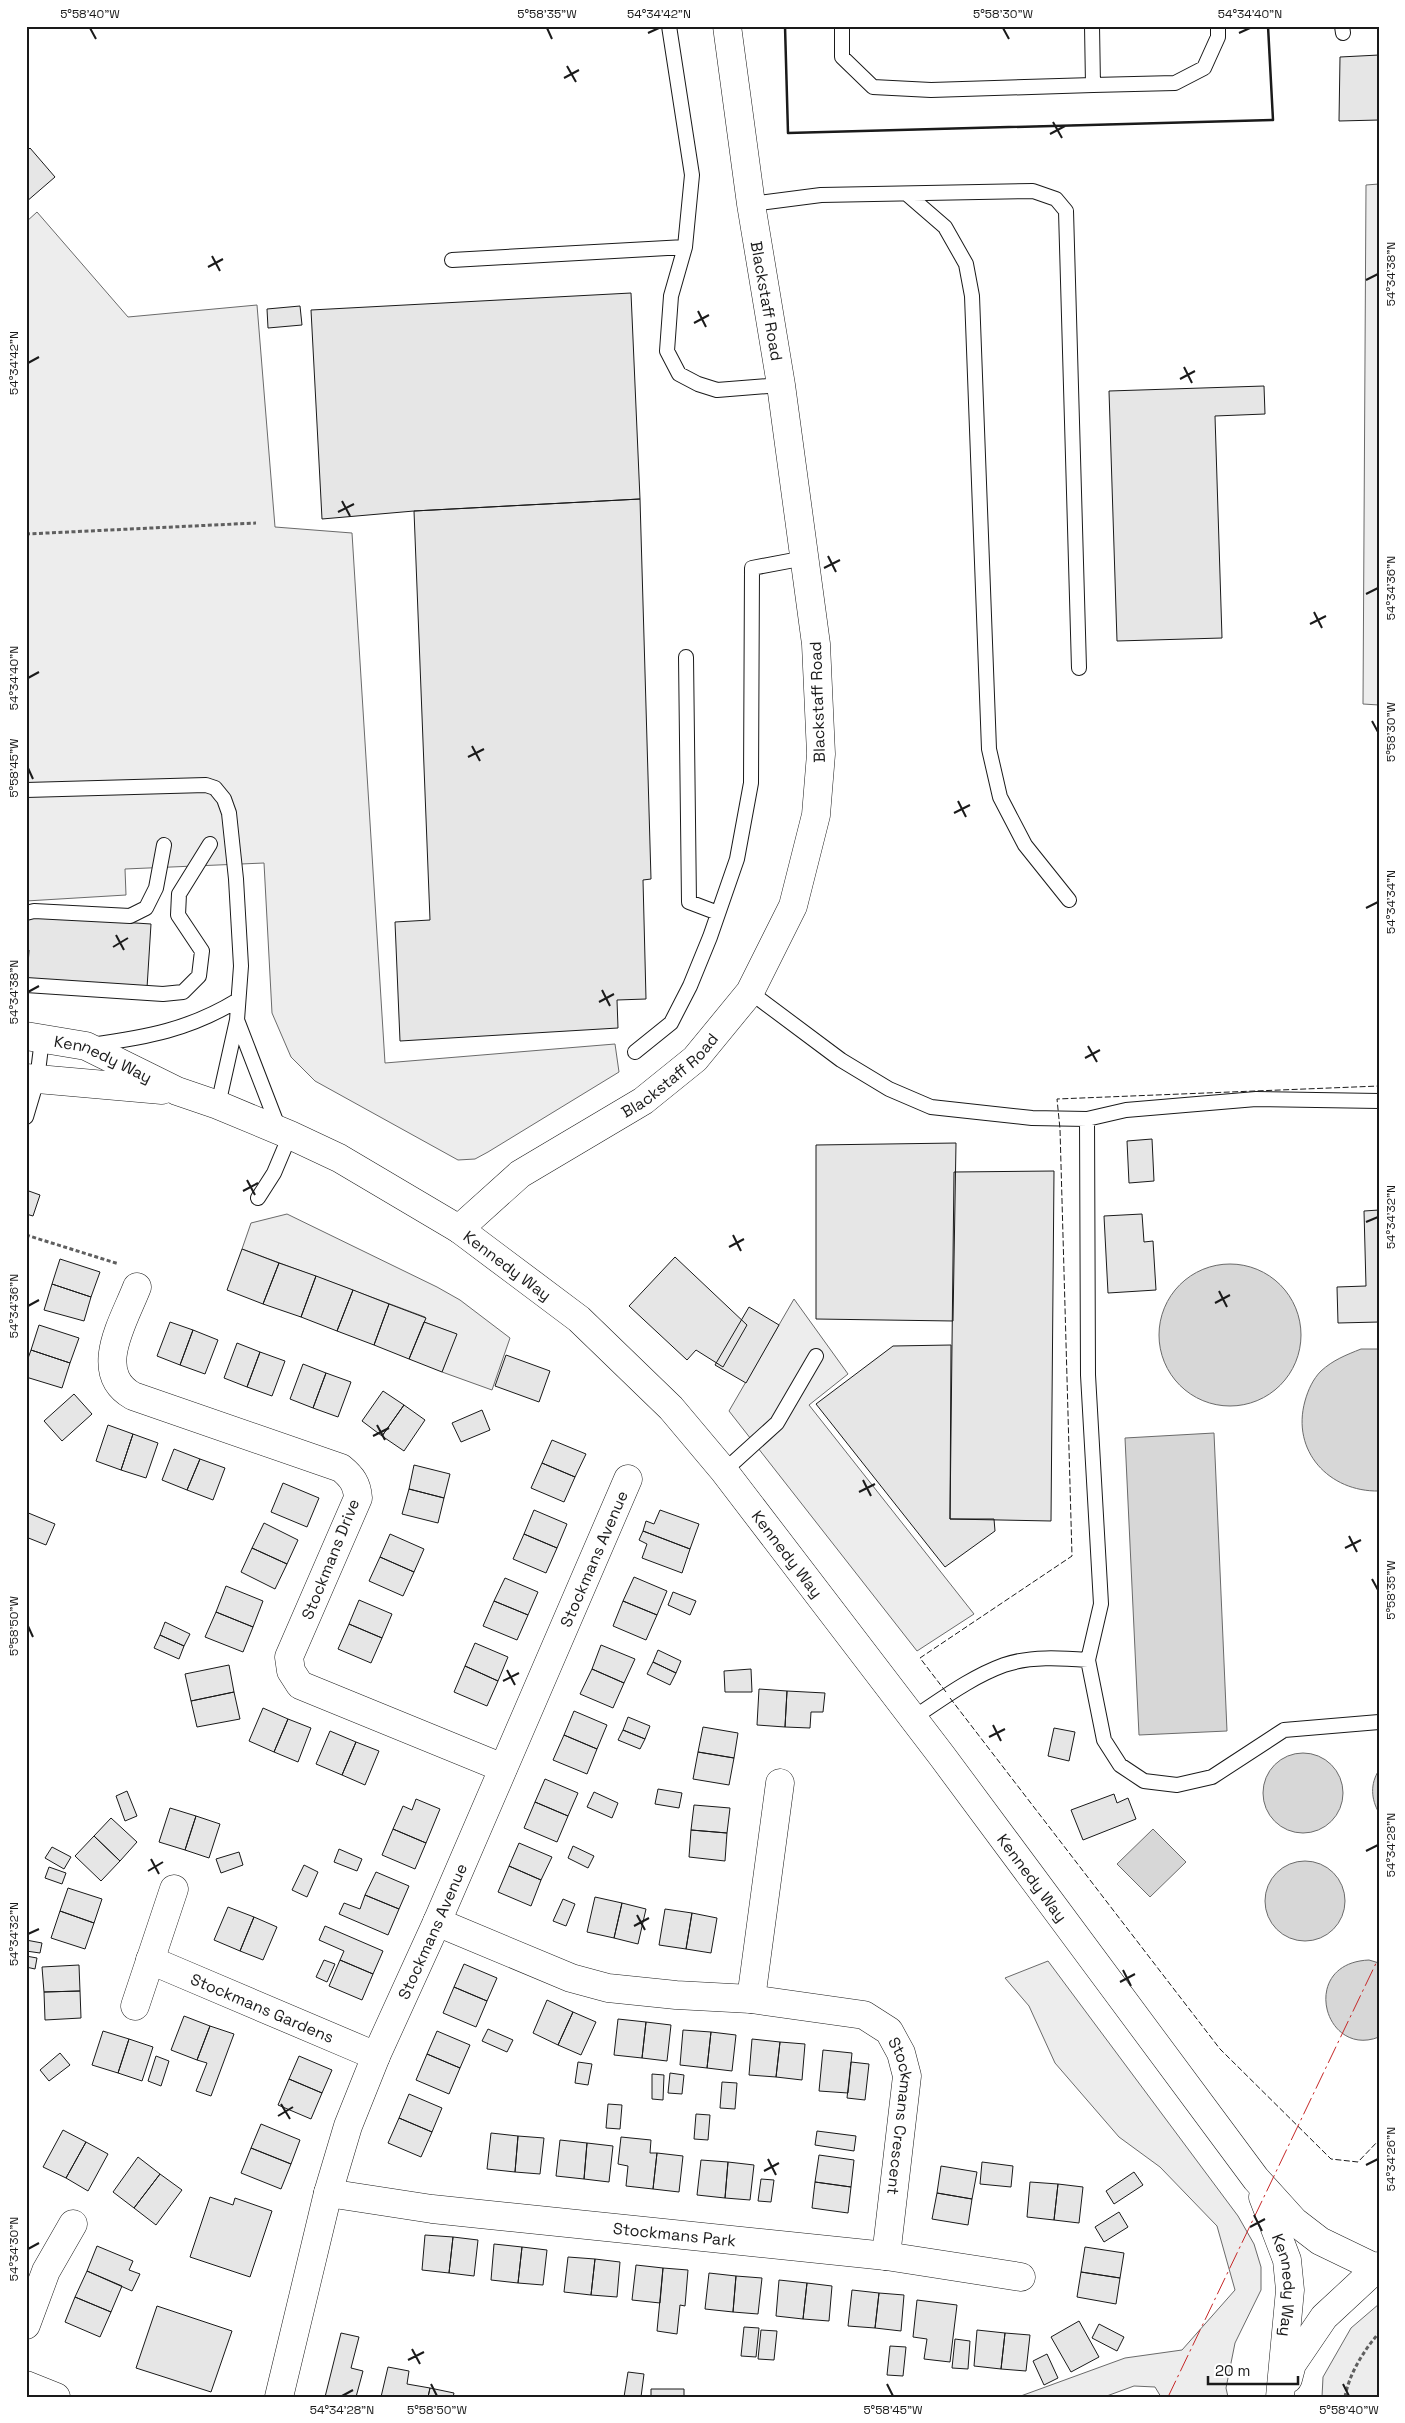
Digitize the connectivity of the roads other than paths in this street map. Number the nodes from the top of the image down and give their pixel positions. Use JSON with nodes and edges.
{"nodes":[{"id":1,"x":669,"y":26,"type":"edge"},
{"id":2,"x":727,"y":26,"type":"edge"},
{"id":3,"x":842,"y":26,"type":"edge"},
{"id":4,"x":1092,"y":26,"type":"edge"},
{"id":5,"x":1218,"y":26,"type":"edge"},
{"id":6,"x":1093,"y":85,"type":"junction"},
{"id":7,"x":908,"y":195,"type":"junction"},
{"id":8,"x":751,"y":204,"type":"junction"},
{"id":9,"x":686,"y":247,"type":"junction"},
{"id":10,"x":452,"y":260,"type":"dead end"},
{"id":11,"x":781,"y":385,"type":"junction"},
{"id":12,"x":804,"y":558,"type":"junction"},
{"id":13,"x":686,"y":657,"type":"dead end"},
{"id":14,"x":1079,"y":668,"type":"dead end"},
{"id":15,"x":26,"y":790,"type":"edge"},
{"id":16,"x":210,"y":844,"type":"dead end"},
{"id":17,"x":164,"y":845,"type":"dead end"},
{"id":18,"x":1069,"y":900,"type":"dead end"},
{"id":19,"x":26,"y":913,"type":"edge"},
{"id":20,"x":718,"y":913,"type":"junction"},
{"id":21,"x":26,"y":985,"type":"edge"},
{"id":22,"x":750,"y":992,"type":"junction"},
{"id":23,"x":238,"y":1000,"type":"junction"},
{"id":24,"x":237,"y":1020,"type":"junction"},
{"id":25,"x":34,"y":1037,"type":"edge"},
{"id":26,"x":86,"y":1046,"type":"junction"},
{"id":27,"x":635,"y":1052,"type":"dead end"},
{"id":28,"x":30,"y":1080,"type":"edge"},
{"id":29,"x":177,"y":1091,"type":"junction"},
{"id":30,"x":1379,"y":1101,"type":"edge"},
{"id":31,"x":218,"y":1105,"type":"junction"},
{"id":32,"x":26,"y":1117,"type":"edge"},
{"id":33,"x":1087,"y":1119,"type":"junction"},
{"id":34,"x":284,"y":1132,"type":"junction"},
{"id":35,"x":258,"y":1198,"type":"dead end"},
{"id":36,"x":459,"y":1229,"type":"junction"},
{"id":37,"x":137,"y":1287,"type":"road end"},
{"id":38,"x":816,"y":1356,"type":"dead end"},
{"id":39,"x":724,"y":1471,"type":"junction"},
{"id":40,"x":628,"y":1478,"type":"dead end"},
{"id":41,"x":1088,"y":1660,"type":"junction"},
{"id":42,"x":913,"y":1718,"type":"junction"},
{"id":43,"x":1379,"y":1722,"type":"edge"},
{"id":44,"x":503,"y":1768,"type":"junction"},
{"id":45,"x":780,"y":1783,"type":"dead end"},
{"id":46,"x":174,"y":1889,"type":"dead end"},
{"id":47,"x":437,"y":1922,"type":"junction"},
{"id":48,"x":150,"y":1960,"type":"junction"},
{"id":49,"x":751,"y":1999,"type":"junction"},
{"id":50,"x":134,"y":2006,"type":"dead end"},
{"id":51,"x":376,"y":2056,"type":"junction"},
{"id":52,"x":1256,"y":2179,"type":"junction"},
{"id":53,"x":328,"y":2193,"type":"junction"},
{"id":54,"x":73,"y":2224,"type":"dead end"},
{"id":55,"x":886,"y":2256,"type":"junction"},
{"id":56,"x":1377,"y":2267,"type":"edge"},
{"id":57,"x":1021,"y":2277,"type":"dead end"},
{"id":58,"x":26,"y":2325,"type":"edge"},
{"id":59,"x":26,"y":2385,"type":"edge"},
{"id":60,"x":56,"y":2397,"type":"edge"},
{"id":61,"x":280,"y":2397,"type":"edge"},
{"id":62,"x":1281,"y":2397,"type":"edge"}],
"edges":[{"from":1,"to":9,"type":"lane"},
{"from":2,"to":8,"type":"main road","name":"Blackstaff Road"},
{"from":3,"to":6,"type":"lane"},
{"from":4,"to":6,"type":"lane"},
{"from":5,"to":6,"type":"lane"},
{"from":7,"to":8,"type":"lane"},
{"from":7,"to":14,"type":"lane"},
{"from":7,"to":18,"type":"lane"},
{"from":8,"to":11,"type":"main road","name":"Blackstaff Road"},
{"from":9,"to":10,"type":"lane"},
{"from":9,"to":11,"type":"lane"},
{"from":11,"to":12,"type":"main road","name":"Blackstaff Road"},
{"from":12,"to":20,"type":"lane"},
{"from":12,"to":22,"type":"main road","name":"Blackstaff Road"},
{"from":13,"to":20,"type":"lane"},
{"from":15,"to":23,"type":"lane"},
{"from":16,"to":21,"type":"lane"},
{"from":17,"to":19,"type":"lane"},
{"from":20,"to":27,"type":"lane"},
{"from":22,"to":33,"type":"lane"},
{"from":22,"to":36,"type":"main road","name":"Blackstaff Road"},
{"from":23,"to":24,"type":"lane"},
{"from":23,"to":26,"type":"lane"},
{"from":24,"to":31,"type":"lane"},
{"from":24,"to":34,"type":"lane"},
{"from":25,"to":26,"type":"main road","name":"Kennedy Way"},
{"from":25,"to":28,"type":"lane"},
{"from":26,"to":29,"type":"main road","name":"Kennedy Way"},
{"from":28,"to":29,"type":"main road","name":"Kennedy Way"},
{"from":28,"to":32,"type":"lane"},
{"from":29,"to":31,"type":"main road","name":"Kennedy Way"},
{"from":30,"to":33,"type":"lane"},
{"from":31,"to":34,"type":"main road","name":"Kennedy Way"},
{"from":33,"to":41,"type":"lane"},
{"from":34,"to":35,"type":"lane"},
{"from":34,"to":36,"type":"main road","name":"Kennedy Way"},
{"from":36,"to":39,"type":"main road","name":"Kennedy Way"},
{"from":37,"to":44,"type":"main road","name":"Stockmans Drive"},
{"from":38,"to":39,"type":"lane"},
{"from":39,"to":42,"type":"main road","name":"Kennedy Way"},
{"from":40,"to":44,"type":"main road","name":"Stockmans Avenue"},
{"from":41,"to":42,"type":"lane"},
{"from":41,"to":43,"type":"lane"},
{"from":42,"to":52,"type":"main road","name":"Kennedy Way"},
{"from":44,"to":47,"type":"main road","name":"Stockmans Avenue"},
{"from":45,"to":49,"type":"main road"},
{"from":46,"to":48,"type":"main road"},
{"from":47,"to":49,"type":"main road","name":"Stockmans Crescent"},
{"from":47,"to":51,"type":"main road","name":"Stockmans Avenue"},
{"from":48,"to":50,"type":"main road"},
{"from":48,"to":51,"type":"main road","name":"Stockmans Gardens"},
{"from":49,"to":55,"type":"main road","name":"Stockmans Crescent"},
{"from":51,"to":53,"type":"main road","name":"Stockmans Avenue"},
{"from":52,"to":56,"type":"main road","name":"Kennedy Way"},
{"from":52,"to":62,"type":"main road","name":"Kennedy Way"},
{"from":53,"to":55,"type":"main road","name":"Stockmans Park"},
{"from":53,"to":61,"type":"main road","name":"Stockmans Avenue"},
{"from":54,"to":58,"type":"main road"},
{"from":55,"to":57,"type":"main road","name":"Stockmans Park"},
{"from":56,"to":62,"type":"main road"},
{"from":59,"to":60,"type":"main road"}]}
